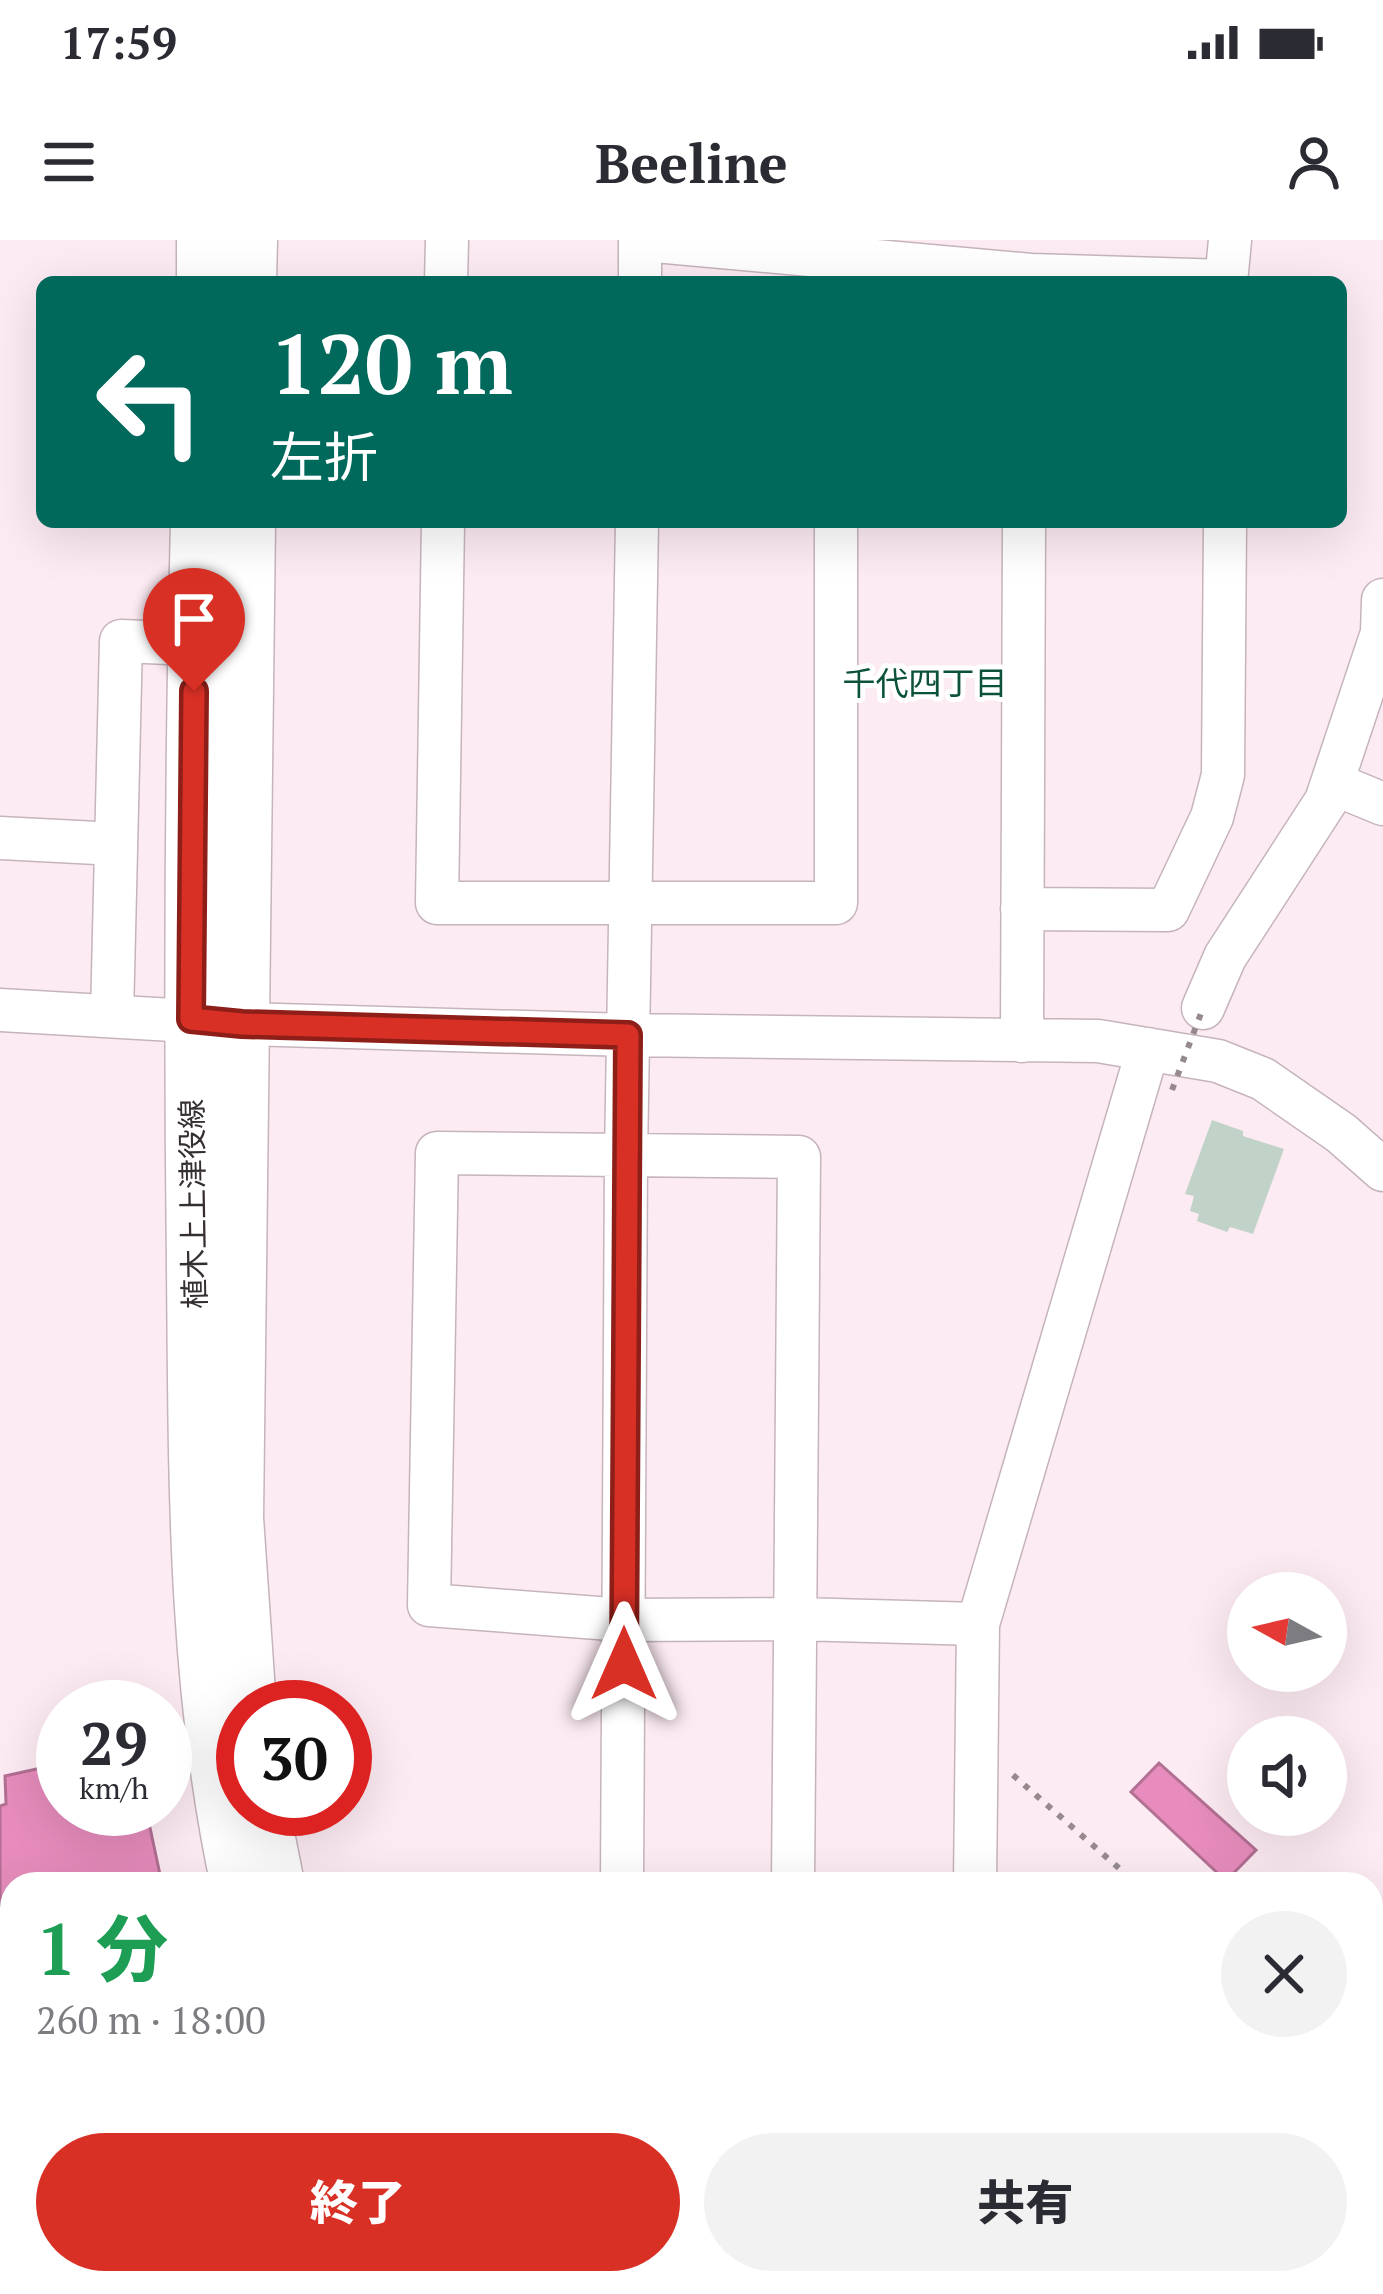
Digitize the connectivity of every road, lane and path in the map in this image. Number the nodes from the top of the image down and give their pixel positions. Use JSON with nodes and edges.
{"nodes":[{"id":1,"x":204,"y":240,"type":"edge"},
{"id":2,"x":250,"y":240,"type":"edge"},
{"id":3,"x":447,"y":240,"type":"edge"},
{"id":4,"x":642,"y":240,"type":"edge"},
{"id":5,"x":1230,"y":240,"type":"edge"},
{"id":6,"x":836,"y":260,"type":"edge"},
{"id":7,"x":1031,"y":266,"type":"edge"},
{"id":8,"x":204,"y":276,"type":"edge"},
{"id":9,"x":250,"y":276,"type":"edge"},
{"id":10,"x":446,"y":276,"type":"edge"},
{"id":11,"x":640,"y":276,"type":"edge"},
{"id":12,"x":1153,"y":276,"type":"edge"},
{"id":13,"x":1227,"y":276,"type":"edge"},
{"id":14,"x":198,"y":528,"type":"edge"},
{"id":15,"x":248,"y":528,"type":"edge"},
{"id":16,"x":442,"y":528,"type":"edge"},
{"id":17,"x":637,"y":528,"type":"edge"},
{"id":18,"x":836,"y":528,"type":"edge"},
{"id":19,"x":1024,"y":528,"type":"edge"},
{"id":20,"x":1225,"y":528,"type":"edge"},
{"id":21,"x":1383,"y":600,"type":"edge"},
{"id":22,"x":1383,"y":633,"type":"edge"},
{"id":23,"x":195,"y":644,"type":"junction"},
{"id":24,"x":1332,"y":783,"type":"junction"},
{"id":25,"x":1383,"y":805,"type":"edge"},
{"id":26,"x":0,"y":838,"type":"edge"},
{"id":27,"x":116,"y":844,"type":"junction"},
{"id":28,"x":633,"y":900,"type":"junction"},
{"id":29,"x":1022,"y":909,"type":"junction"},
{"id":30,"x":1203,"y":1008,"type":"joint"},
{"id":31,"x":0,"y":1010,"type":"edge"},
{"id":32,"x":112,"y":1016,"type":"junction"},
{"id":33,"x":217,"y":1022,"type":"junction"},
{"id":34,"x":628,"y":1035,"type":"junction"},
{"id":35,"x":1022,"y":1041,"type":"junction"},
{"id":36,"x":1148,"y":1049,"type":"junction"},
{"id":37,"x":1172,"y":1090,"type":"dead end"},
{"id":38,"x":626,"y":1156,"type":"junction"},
{"id":39,"x":1383,"y":1170,"type":"edge"},
{"id":40,"x":624,"y":1619,"type":"junction"},
{"id":41,"x":798,"y":1619,"type":"junction"},
{"id":42,"x":978,"y":1624,"type":"junction"},
{"id":43,"x":247,"y":1680,"type":"edge"},
{"id":44,"x":1003,"y":1765,"type":"dead end"},
{"id":45,"x":267,"y":1836,"type":"edge"},
{"id":46,"x":236,"y":1872,"type":"edge"},
{"id":47,"x":275,"y":1872,"type":"edge"},
{"id":48,"x":622,"y":1872,"type":"edge"},
{"id":49,"x":793,"y":1872,"type":"edge"},
{"id":50,"x":975,"y":1872,"type":"edge"},
{"id":51,"x":1123,"y":1872,"type":"edge"}],
"edges":[{"from":1,"to":8,"type":"main road"},
{"from":2,"to":9,"type":"main road"},
{"from":3,"to":10,"type":"street"},
{"from":4,"to":6,"type":"street"},
{"from":4,"to":11,"type":"street"},
{"from":5,"to":13,"type":"street"},
{"from":6,"to":7,"type":"street"},
{"from":7,"to":12,"type":"street"},
{"from":14,"to":23,"type":"main road","name":"植木上上津役線"},
{"from":15,"to":33,"type":"main road","name":"植木上上津役線"},
{"from":16,"to":28,"type":"street"},
{"from":17,"to":28,"type":"street"},
{"from":18,"to":28,"type":"street"},
{"from":19,"to":29,"type":"street"},
{"from":20,"to":29,"type":"street"},
{"from":21,"to":22,"type":"street"},
{"from":22,"to":24,"type":"street"},
{"from":23,"to":27,"type":"street"},
{"from":23,"to":33,"type":"main road","name":"植木上上津役線"},
{"from":24,"to":25,"type":"street"},
{"from":24,"to":30,"type":"street"},
{"from":26,"to":27,"type":"street"},
{"from":27,"to":32,"type":"street"},
{"from":28,"to":34,"type":"street"},
{"from":29,"to":35,"type":"street"},
{"from":30,"to":37,"type":"path","bridge":true},
{"from":31,"to":32,"type":"street"},
{"from":32,"to":33,"type":"street"},
{"from":33,"to":34,"type":"street"},
{"from":33,"to":43,"type":"main road","name":"植木上上津役線"},
{"from":33,"to":46,"type":"main road","name":"植木上上津役線"},
{"from":34,"to":35,"type":"street"},
{"from":34,"to":38,"type":"street"},
{"from":35,"to":36,"type":"street"},
{"from":36,"to":39,"type":"street"},
{"from":36,"to":42,"type":"street"},
{"from":38,"to":40,"type":"street"},
{"from":38,"to":40,"type":"street"},
{"from":38,"to":41,"type":"street"},
{"from":40,"to":41,"type":"street"},
{"from":40,"to":48,"type":"street"},
{"from":41,"to":42,"type":"street"},
{"from":41,"to":49,"type":"street"},
{"from":42,"to":50,"type":"street"},
{"from":44,"to":51,"type":"path"},
{"from":45,"to":47,"type":"main road"}]}
